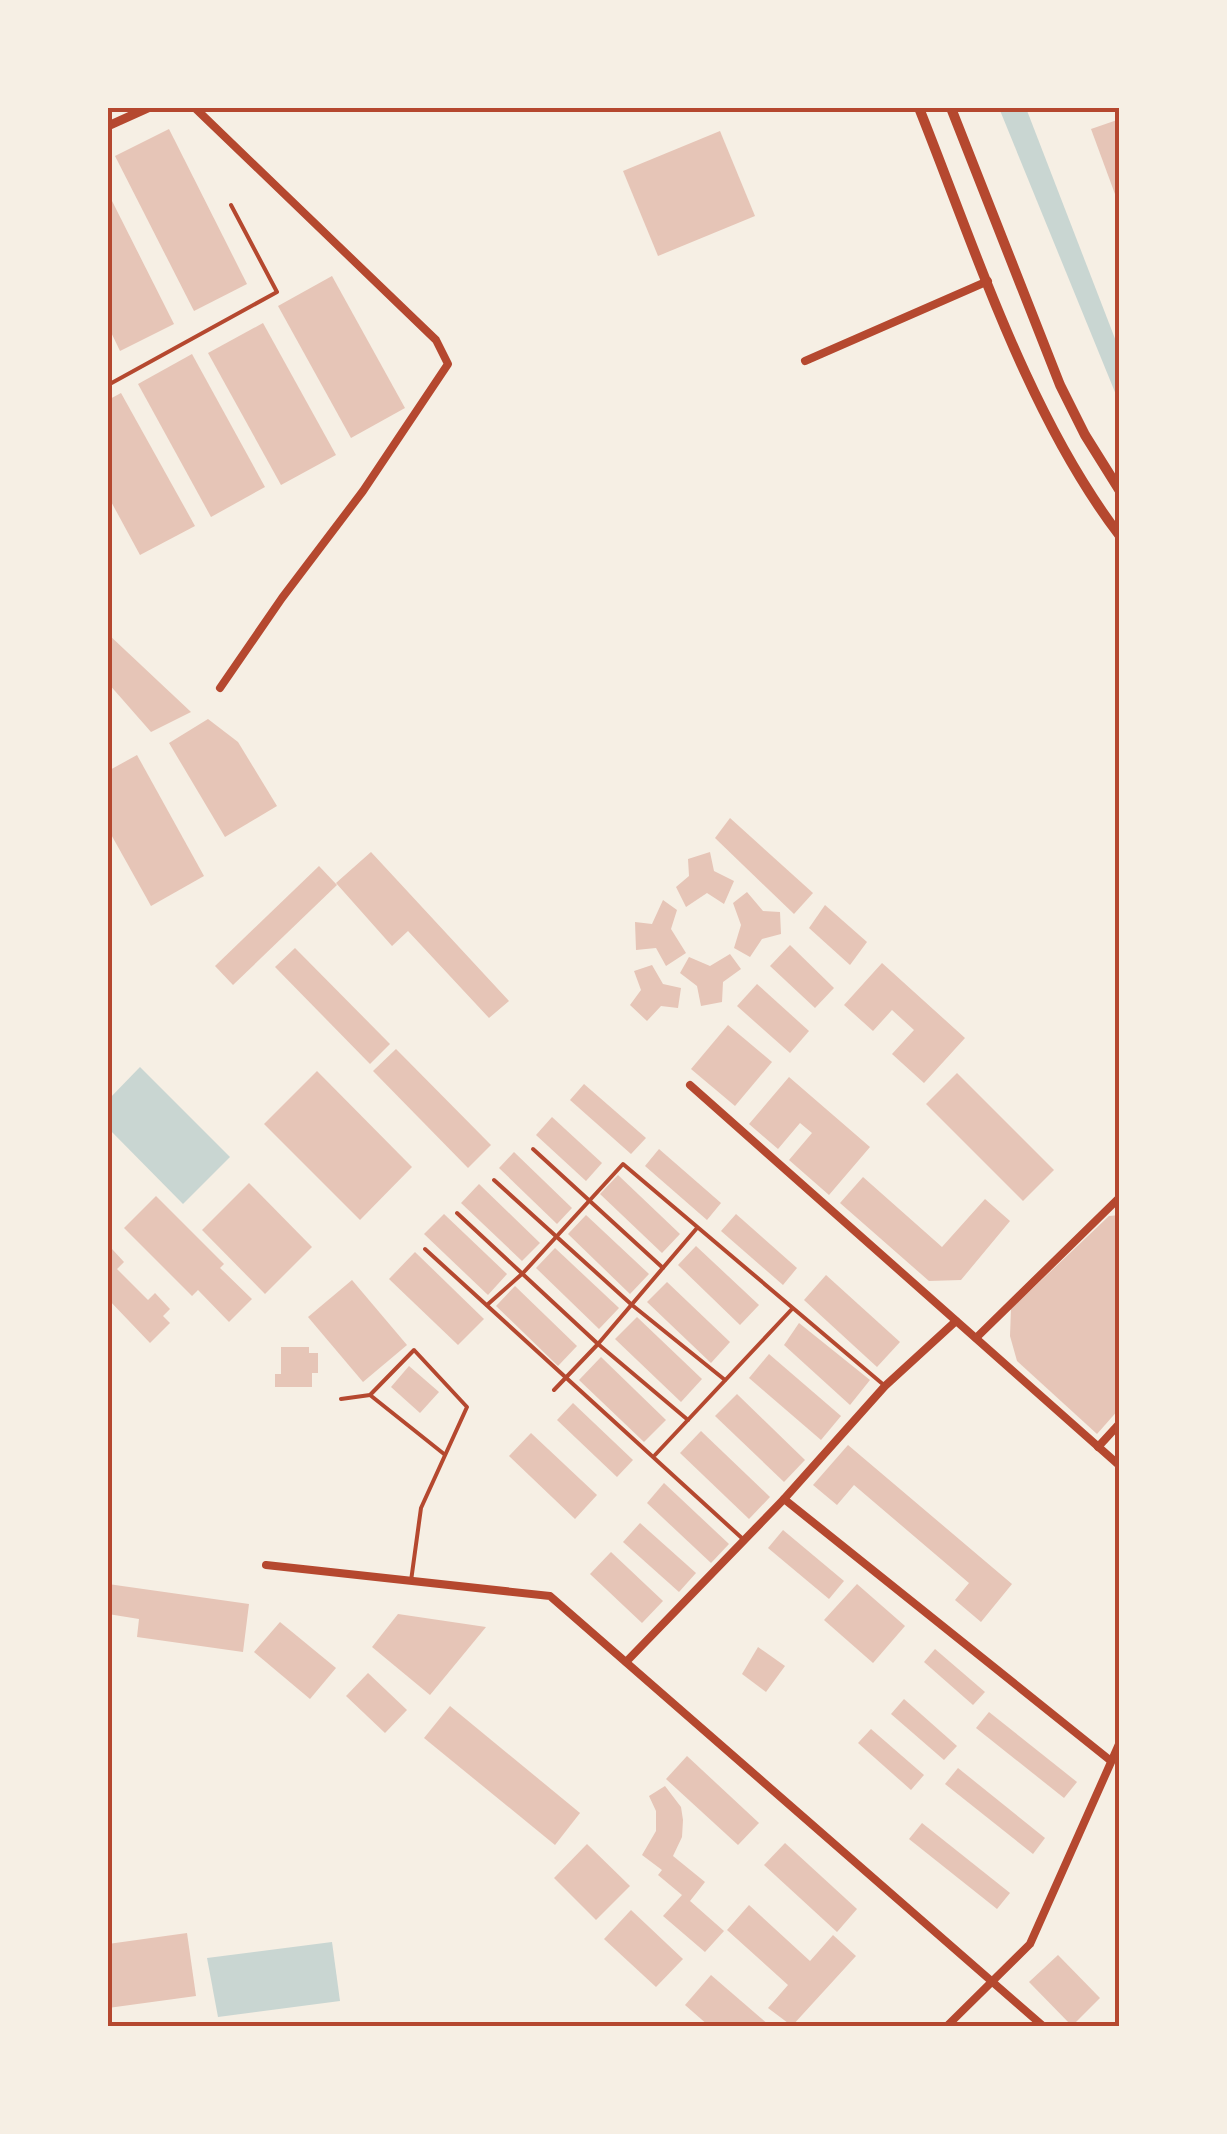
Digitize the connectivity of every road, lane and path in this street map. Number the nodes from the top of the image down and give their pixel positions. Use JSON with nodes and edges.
{"nodes":[{"id":1,"x":148,"y":108,"type":"edge"},
{"id":2,"x":195,"y":108,"type":"edge"},
{"id":3,"x":918,"y":108,"type":"edge"},
{"id":4,"x":952,"y":108,"type":"edge"},
{"id":5,"x":108,"y":126,"type":"edge"},
{"id":6,"x":231,"y":206,"type":"dead end"},
{"id":7,"x":988,"y":281,"type":"junction"},
{"id":8,"x":804,"y":361,"type":"dead end"},
{"id":9,"x":108,"y":385,"type":"edge"},
{"id":10,"x":1120,"y":491,"type":"edge"},
{"id":11,"x":1120,"y":536,"type":"edge"},
{"id":12,"x":220,"y":688,"type":"dead end"},
{"id":13,"x":690,"y":1085,"type":"dead end"},
{"id":14,"x":532,"y":1149,"type":"dead end"},
{"id":15,"x":494,"y":1180,"type":"dead end"},
{"id":16,"x":1120,"y":1196,"type":"edge"},
{"id":17,"x":589,"y":1202,"type":"junction"},
{"id":18,"x":457,"y":1213,"type":"dead end"},
{"id":19,"x":697,"y":1228,"type":"junction"},
{"id":20,"x":556,"y":1238,"type":"junction"},
{"id":21,"x":426,"y":1249,"type":"dead end"},
{"id":22,"x":663,"y":1268,"type":"junction"},
{"id":23,"x":523,"y":1273,"type":"junction"},
{"id":24,"x":487,"y":1304,"type":"junction"},
{"id":25,"x":632,"y":1305,"type":"junction"},
{"id":26,"x":792,"y":1309,"type":"junction"},
{"id":27,"x":956,"y":1321,"type":"junction"},
{"id":28,"x":976,"y":1338,"type":"junction"},
{"id":29,"x":598,"y":1344,"type":"junction"},
{"id":30,"x":565,"y":1376,"type":"junction"},
{"id":31,"x":725,"y":1380,"type":"junction"},
{"id":32,"x":886,"y":1386,"type":"junction"},
{"id":33,"x":554,"y":1390,"type":"dead end"},
{"id":34,"x":370,"y":1395,"type":"junction"},
{"id":35,"x":342,"y":1400,"type":"dead end"},
{"id":36,"x":688,"y":1420,"type":"junction"},
{"id":37,"x":1120,"y":1424,"type":"edge"},
{"id":38,"x":1098,"y":1447,"type":"junction"},
{"id":39,"x":445,"y":1454,"type":"junction"},
{"id":40,"x":654,"y":1456,"type":"junction"},
{"id":41,"x":1120,"y":1466,"type":"edge"},
{"id":42,"x":784,"y":1499,"type":"junction"},
{"id":43,"x":744,"y":1540,"type":"junction"},
{"id":44,"x":266,"y":1565,"type":"dead end"},
{"id":45,"x":410,"y":1581,"type":"junction"},
{"id":46,"x":626,"y":1662,"type":"junction"},
{"id":47,"x":1120,"y":1742,"type":"edge"},
{"id":48,"x":1111,"y":1761,"type":"junction"},
{"id":49,"x":994,"y":1981,"type":"junction"},
{"id":50,"x":946,"y":2026,"type":"edge"},
{"id":51,"x":1043,"y":2026,"type":"edge"}],
"edges":[{"from":1,"to":5,"type":"street"},
{"from":2,"to":12,"type":"street"},
{"from":3,"to":7,"type":"main road"},
{"from":4,"to":10,"type":"main road"},
{"from":6,"to":9,"type":"lane"},
{"from":7,"to":8,"type":"street"},
{"from":7,"to":11,"type":"main road"},
{"from":13,"to":27,"type":"street"},
{"from":14,"to":17,"type":"lane"},
{"from":15,"to":20,"type":"lane"},
{"from":16,"to":28,"type":"street"},
{"from":17,"to":19,"type":"lane"},
{"from":17,"to":20,"type":"lane"},
{"from":17,"to":22,"type":"lane"},
{"from":18,"to":23,"type":"lane"},
{"from":19,"to":22,"type":"lane"},
{"from":19,"to":26,"type":"lane"},
{"from":20,"to":23,"type":"lane"},
{"from":20,"to":25,"type":"lane"},
{"from":21,"to":24,"type":"lane"},
{"from":22,"to":25,"type":"lane"},
{"from":23,"to":24,"type":"lane"},
{"from":23,"to":29,"type":"lane"},
{"from":24,"to":30,"type":"lane"},
{"from":25,"to":29,"type":"lane"},
{"from":25,"to":31,"type":"lane"},
{"from":26,"to":31,"type":"lane"},
{"from":26,"to":32,"type":"lane"},
{"from":27,"to":28,"type":"street"},
{"from":27,"to":32,"type":"street"},
{"from":28,"to":38,"type":"street"},
{"from":29,"to":30,"type":"lane"},
{"from":29,"to":36,"type":"lane"},
{"from":30,"to":33,"type":"lane"},
{"from":30,"to":40,"type":"lane"},
{"from":31,"to":36,"type":"lane"},
{"from":32,"to":42,"type":"street"},
{"from":34,"to":35,"type":"lane"},
{"from":34,"to":39,"type":"lane"},
{"from":34,"to":39,"type":"lane"},
{"from":36,"to":40,"type":"lane"},
{"from":37,"to":38,"type":"street"},
{"from":38,"to":41,"type":"street"},
{"from":39,"to":45,"type":"lane"},
{"from":40,"to":43,"type":"lane"},
{"from":42,"to":43,"type":"street"},
{"from":42,"to":48,"type":"street"},
{"from":43,"to":46,"type":"street"},
{"from":44,"to":45,"type":"street"},
{"from":45,"to":46,"type":"street"},
{"from":46,"to":49,"type":"street"},
{"from":47,"to":48,"type":"street"},
{"from":48,"to":49,"type":"street"},
{"from":49,"to":50,"type":"street"},
{"from":49,"to":51,"type":"street"}]}
